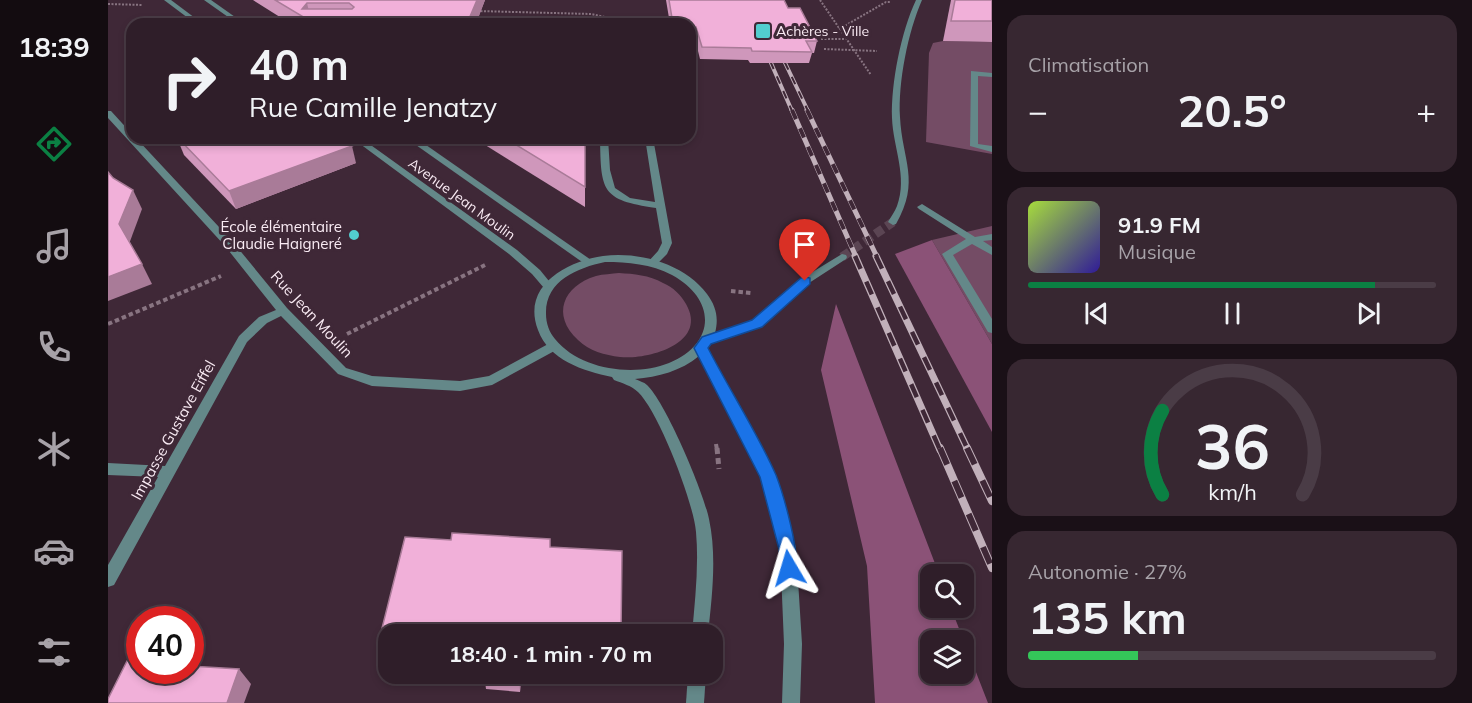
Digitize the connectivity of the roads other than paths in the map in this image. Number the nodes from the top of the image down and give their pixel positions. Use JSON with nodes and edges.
{"nodes":[{"id":1,"x":167,"y":0,"type":"edge"},
{"id":2,"x":207,"y":0,"type":"edge"},
{"id":3,"x":917,"y":2,"type":"edge"},
{"id":4,"x":192,"y":18,"type":"edge"},
{"id":5,"x":233,"y":18,"type":"edge"},
{"id":6,"x":992,"y":75,"type":"edge"},
{"id":7,"x":108,"y":113,"type":"edge"},
{"id":8,"x":126,"y":133,"type":"edge"},
{"id":9,"x":136,"y":144,"type":"edge"},
{"id":10,"x":364,"y":144,"type":"edge"},
{"id":11,"x":419,"y":144,"type":"edge"},
{"id":12,"x":604,"y":144,"type":"edge"},
{"id":13,"x":650,"y":144,"type":"edge"},
{"id":14,"x":992,"y":149,"type":"edge"},
{"id":15,"x":660,"y":206,"type":"junction"},
{"id":16,"x":922,"y":207,"type":"dead end"},
{"id":17,"x":893,"y":222,"type":"tunnel mouth"},
{"id":18,"x":992,"y":237,"type":"edge"},
{"id":19,"x":972,"y":240,"type":"junction"},
{"id":20,"x":992,"y":252,"type":"edge"},
{"id":21,"x":842,"y":257,"type":"tunnel mouth"},
{"id":22,"x":589,"y":262,"type":"junction"},
{"id":23,"x":652,"y":263,"type":"junction"},
{"id":24,"x":548,"y":286,"type":"junction"},
{"id":25,"x":283,"y":311,"type":"junction"},
{"id":26,"x":992,"y":330,"type":"edge"},
{"id":27,"x":704,"y":344,"type":"junction"},
{"id":28,"x":554,"y":346,"type":"junction"},
{"id":29,"x":609,"y":372,"type":"junction"},
{"id":30,"x":108,"y":469,"type":"edge"},
{"id":31,"x":168,"y":472,"type":"junction"},
{"id":32,"x":108,"y":580,"type":"edge"},
{"id":33,"x":701,"y":624,"type":"edge"},
{"id":34,"x":696,"y":684,"type":"edge"},
{"id":35,"x":695,"y":703,"type":"edge"},
{"id":36,"x":791,"y":703,"type":"edge"}],
"edges":[{"from":1,"to":4,"type":"street"},
{"from":2,"to":5,"type":"street"},
{"from":3,"to":17,"type":"street"},
{"from":6,"to":14,"type":"street"},
{"from":7,"to":8,"type":"street","name":"Rue Jean Moulin"},
{"from":9,"to":25,"type":"street","name":"Rue Jean Moulin"},
{"from":10,"to":24,"type":"street","name":"Avenue Jean Moulin"},
{"from":11,"to":22,"type":"street","name":"Avenue Jean Moulin"},
{"from":12,"to":15,"type":"street"},
{"from":13,"to":15,"type":"street"},
{"from":15,"to":23,"type":"street"},
{"from":16,"to":19,"type":"street"},
{"from":18,"to":19,"type":"street"},
{"from":19,"to":20,"type":"street"},
{"from":19,"to":26,"type":"street"},
{"from":21,"to":27,"type":"street"},
{"from":22,"to":23,"type":"street"},
{"from":22,"to":24,"type":"street"},
{"from":23,"to":27,"type":"street"},
{"from":24,"to":28,"type":"street"},
{"from":25,"to":28,"type":"street","name":"Rue Jean Moulin"},
{"from":25,"to":31,"type":"street","name":"Impasse Gustave Eiffel"},
{"from":27,"to":29,"type":"street"},
{"from":27,"to":36,"type":"street"},
{"from":28,"to":29,"type":"street"},
{"from":29,"to":33,"type":"street"},
{"from":30,"to":31,"type":"street"},
{"from":31,"to":32,"type":"street","name":"Impasse Gustave Eiffel"},
{"from":34,"to":35,"type":"street"}]}
